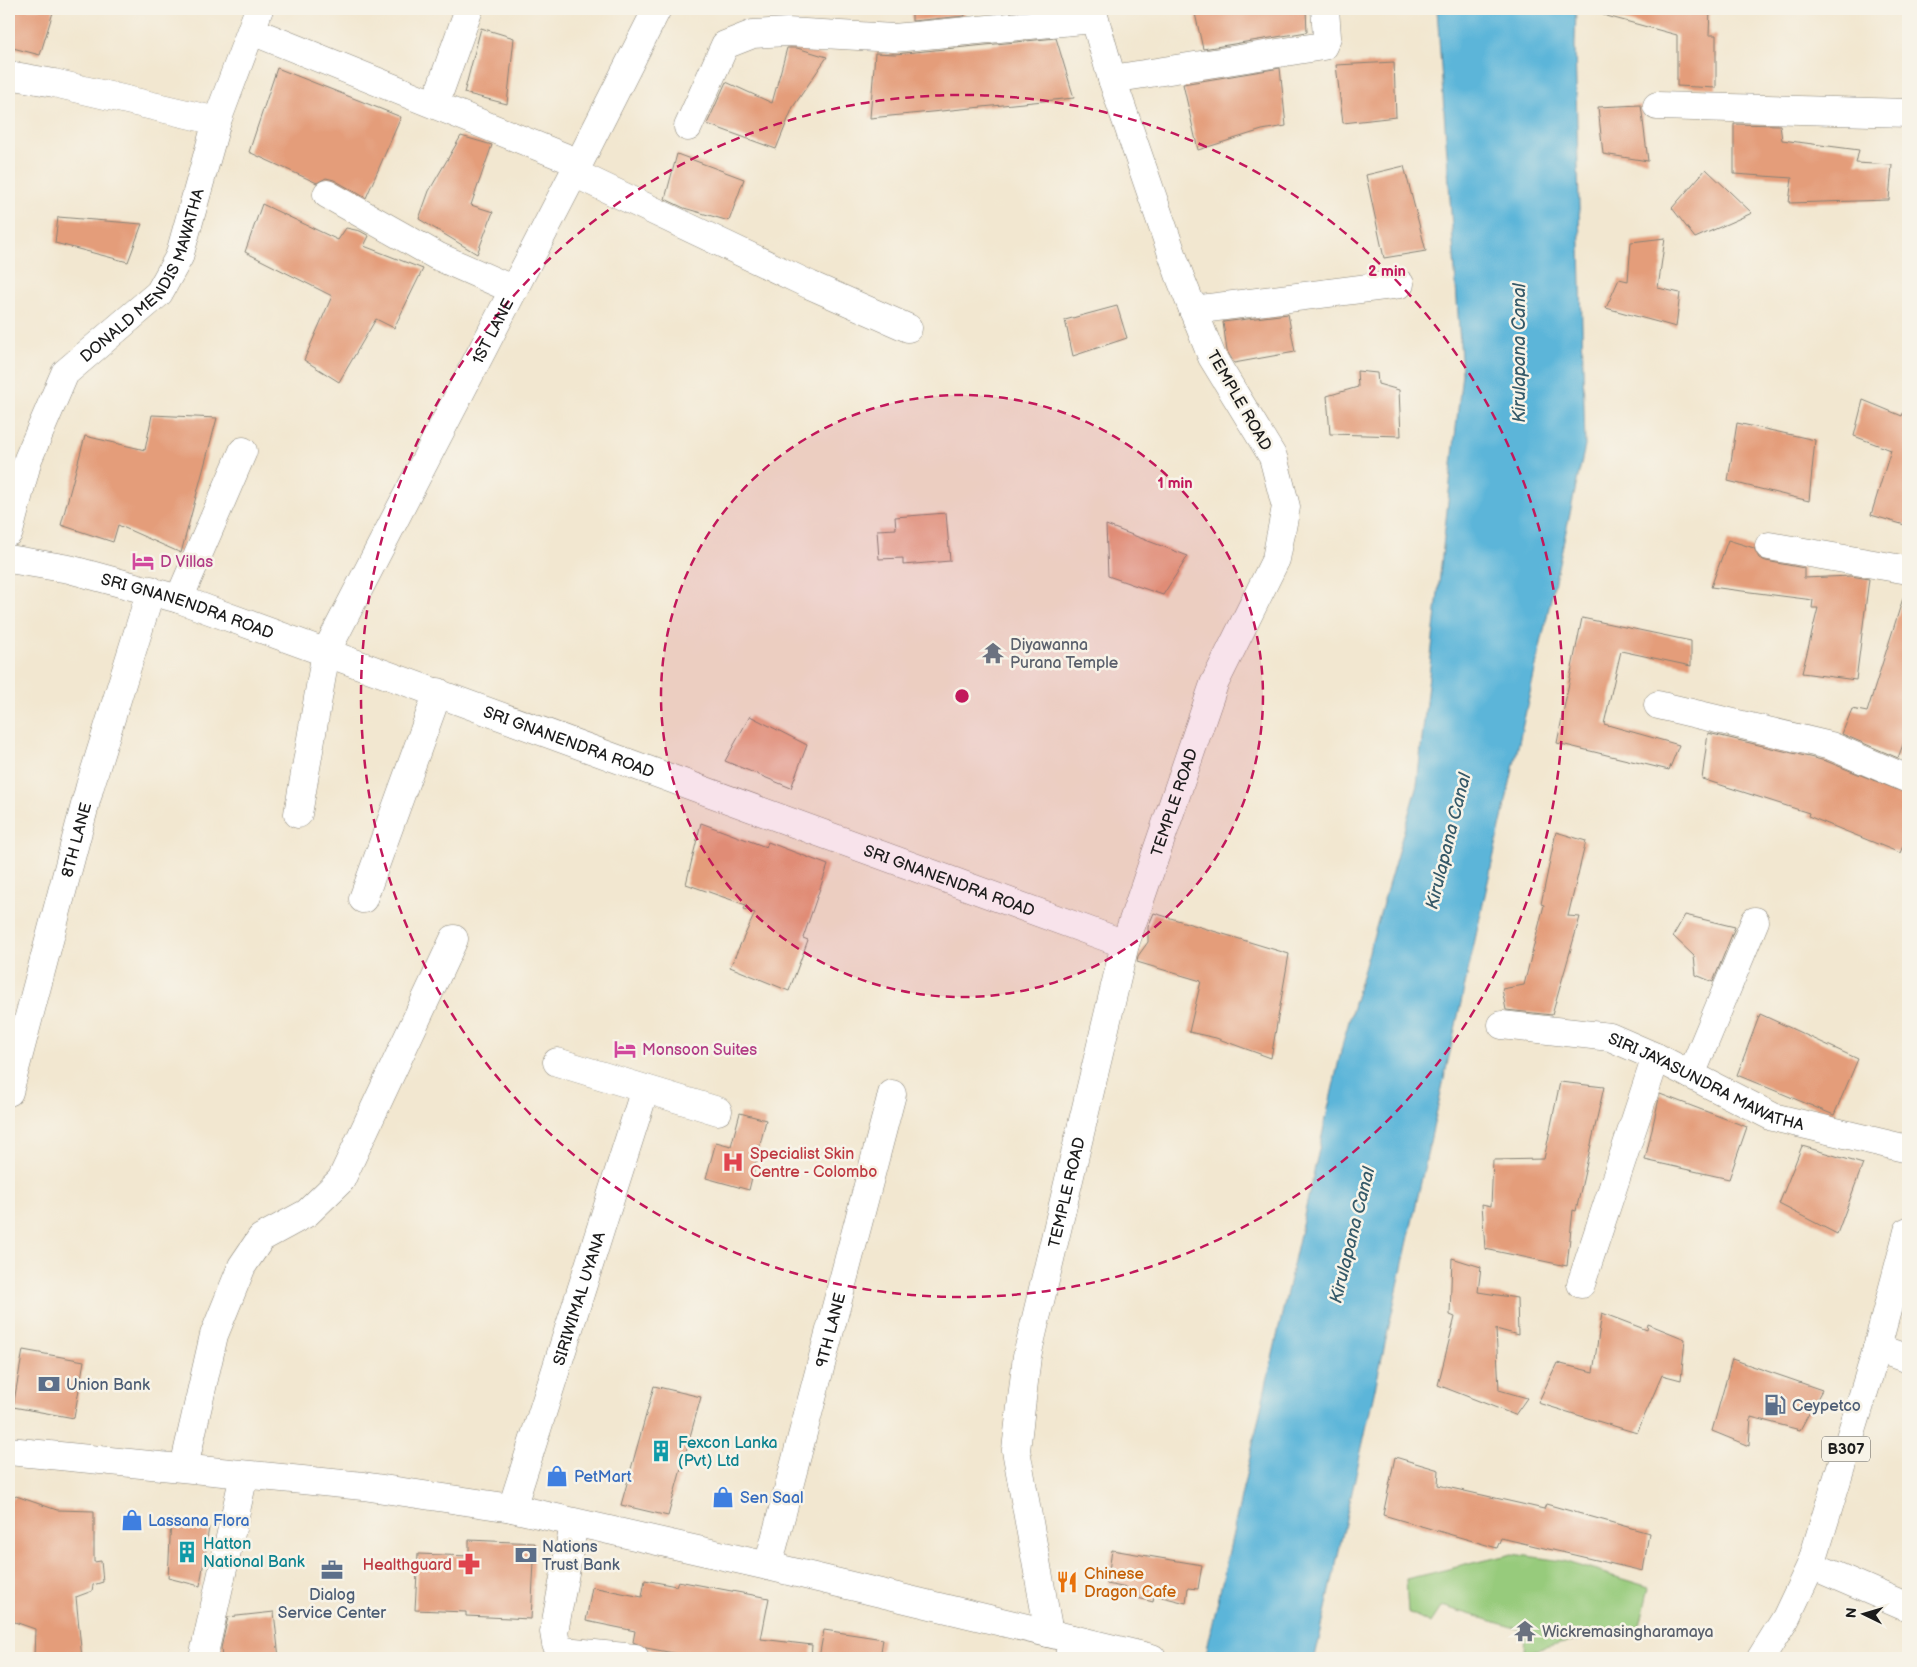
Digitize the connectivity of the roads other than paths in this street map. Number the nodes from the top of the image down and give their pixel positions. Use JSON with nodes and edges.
{"nodes":[{"id":1,"x":469,"y":9,"type":"edge"},
{"id":2,"x":657,"y":9,"type":"edge"},
{"id":3,"x":1325,"y":9,"type":"edge"},
{"id":4,"x":1093,"y":14,"type":"edge"},
{"id":5,"x":256,"y":20,"type":"edge"},
{"id":6,"x":9,"y":75,"type":"edge"},
{"id":7,"x":1112,"y":79,"type":"junction"},
{"id":8,"x":435,"y":104,"type":"junction"},
{"id":9,"x":1657,"y":106,"type":"dead end"},
{"id":10,"x":1908,"y":113,"type":"edge"},
{"id":11,"x":217,"y":121,"type":"junction"},
{"id":12,"x":688,"y":127,"type":"dead end"},
{"id":13,"x":577,"y":168,"type":"junction"},
{"id":14,"x":327,"y":194,"type":"dead end"},
{"id":15,"x":1400,"y":284,"type":"dead end"},
{"id":16,"x":514,"y":290,"type":"junction"},
{"id":17,"x":1193,"y":310,"type":"junction"},
{"id":18,"x":908,"y":328,"type":"dead end"},
{"id":19,"x":243,"y":451,"type":"dead end"},
{"id":20,"x":9,"y":532,"type":"edge"},
{"id":21,"x":1769,"y":546,"type":"dead end"},
{"id":22,"x":9,"y":559,"type":"edge"},
{"id":23,"x":1908,"y":570,"type":"edge"},
{"id":24,"x":151,"y":590,"type":"junction"},
{"id":25,"x":179,"y":599,"type":"junction"},
{"id":26,"x":326,"y":652,"type":"junction"},
{"id":27,"x":438,"y":692,"type":"junction"},
{"id":28,"x":1658,"y":706,"type":"dead end"},
{"id":29,"x":1908,"y":779,"type":"edge"},
{"id":30,"x":298,"y":814,"type":"dead end"},
{"id":31,"x":363,"y":898,"type":"dead end"},
{"id":32,"x":1755,"y":921,"type":"dead end"},
{"id":33,"x":454,"y":939,"type":"dead end"},
{"id":34,"x":1125,"y":944,"type":"junction"},
{"id":35,"x":1502,"y":1025,"type":"dead end"},
{"id":36,"x":1656,"y":1057,"type":"junction"},
{"id":37,"x":557,"y":1062,"type":"dead end"},
{"id":38,"x":1691,"y":1075,"type":"junction"},
{"id":39,"x":645,"y":1089,"type":"junction"},
{"id":40,"x":9,"y":1092,"type":"edge"},
{"id":41,"x":892,"y":1094,"type":"dead end"},
{"id":42,"x":718,"y":1111,"type":"dead end"},
{"id":43,"x":1908,"y":1149,"type":"edge"},
{"id":44,"x":1908,"y":1231,"type":"edge"},
{"id":45,"x":1581,"y":1284,"type":"dead end"},
{"id":46,"x":1877,"y":1348,"type":"junction"},
{"id":47,"x":1908,"y":1359,"type":"edge"},
{"id":48,"x":9,"y":1451,"type":"edge"},
{"id":49,"x":184,"y":1467,"type":"junction"},
{"id":50,"x":244,"y":1475,"type":"junction"},
{"id":51,"x":512,"y":1508,"type":"junction"},
{"id":52,"x":574,"y":1524,"type":"junction"},
{"id":53,"x":1811,"y":1565,"type":"junction"},
{"id":54,"x":768,"y":1566,"type":"junction"},
{"id":55,"x":1908,"y":1607,"type":"edge"},
{"id":56,"x":1063,"y":1644,"type":"edge"},
{"id":57,"x":203,"y":1658,"type":"edge"},
{"id":58,"x":635,"y":1658,"type":"edge"},
{"id":59,"x":1152,"y":1658,"type":"edge"},
{"id":60,"x":1761,"y":1658,"type":"edge"}],
"edges":[{"from":1,"to":8,"type":"street"},
{"from":2,"to":13,"type":"street","name":"1ST LANE"},
{"from":3,"to":7,"type":"street"},
{"from":4,"to":7,"type":"street","name":"TEMPLE ROAD"},
{"from":4,"to":12,"type":"street"},
{"from":5,"to":8,"type":"street"},
{"from":5,"to":11,"type":"street","name":"DONALD MENDIS MAWATHA"},
{"from":6,"to":11,"type":"street"},
{"from":7,"to":17,"type":"street","name":"TEMPLE ROAD"},
{"from":8,"to":13,"type":"street"},
{"from":9,"to":10,"type":"street"},
{"from":11,"to":20,"type":"street","name":"DONALD MENDIS MAWATHA"},
{"from":13,"to":16,"type":"street","name":"1ST LANE"},
{"from":13,"to":18,"type":"street"},
{"from":14,"to":16,"type":"street"},
{"from":15,"to":17,"type":"street"},
{"from":16,"to":26,"type":"street","name":"1ST LANE"},
{"from":17,"to":34,"type":"street","name":"TEMPLE ROAD"},
{"from":19,"to":25,"type":"street"},
{"from":21,"to":23,"type":"street"},
{"from":22,"to":24,"type":"street","name":"SRI GNANENDRA ROAD"},
{"from":24,"to":25,"type":"street","name":"SRI GNANENDRA ROAD"},
{"from":24,"to":40,"type":"street","name":"8TH LANE"},
{"from":25,"to":26,"type":"street","name":"SRI GNANENDRA ROAD"},
{"from":26,"to":27,"type":"street","name":"SRI GNANENDRA ROAD"},
{"from":26,"to":30,"type":"street","name":"1ST LANE"},
{"from":27,"to":31,"type":"street"},
{"from":27,"to":34,"type":"street","name":"SRI GNANENDRA ROAD"},
{"from":28,"to":29,"type":"street"},
{"from":32,"to":38,"type":"street"},
{"from":33,"to":49,"type":"street"},
{"from":34,"to":56,"type":"street","name":"TEMPLE ROAD"},
{"from":35,"to":36,"type":"street","name":"SIRI JAYASUNDRA MAWATHA"},
{"from":36,"to":38,"type":"street","name":"SIRI JAYASUNDRA MAWATHA"},
{"from":36,"to":45,"type":"street"},
{"from":37,"to":39,"type":"street"},
{"from":38,"to":43,"type":"street","name":"SIRI JAYASUNDRA MAWATHA"},
{"from":39,"to":42,"type":"street"},
{"from":39,"to":51,"type":"street","name":"SIRIWIMAL UYANA"},
{"from":41,"to":54,"type":"street","name":"9TH LANE"},
{"from":44,"to":46,"type":"street","number":"B307"},
{"from":46,"to":47,"type":"street"},
{"from":46,"to":53,"type":"street","number":"B307"},
{"from":48,"to":49,"type":"street"},
{"from":49,"to":50,"type":"street"},
{"from":50,"to":51,"type":"street"},
{"from":50,"to":57,"type":"street"},
{"from":51,"to":52,"type":"street"},
{"from":52,"to":54,"type":"street"},
{"from":52,"to":58,"type":"street"},
{"from":53,"to":55,"type":"street"},
{"from":53,"to":60,"type":"street","number":"B307"},
{"from":54,"to":56,"type":"street"},
{"from":56,"to":59,"type":"street"}]}
